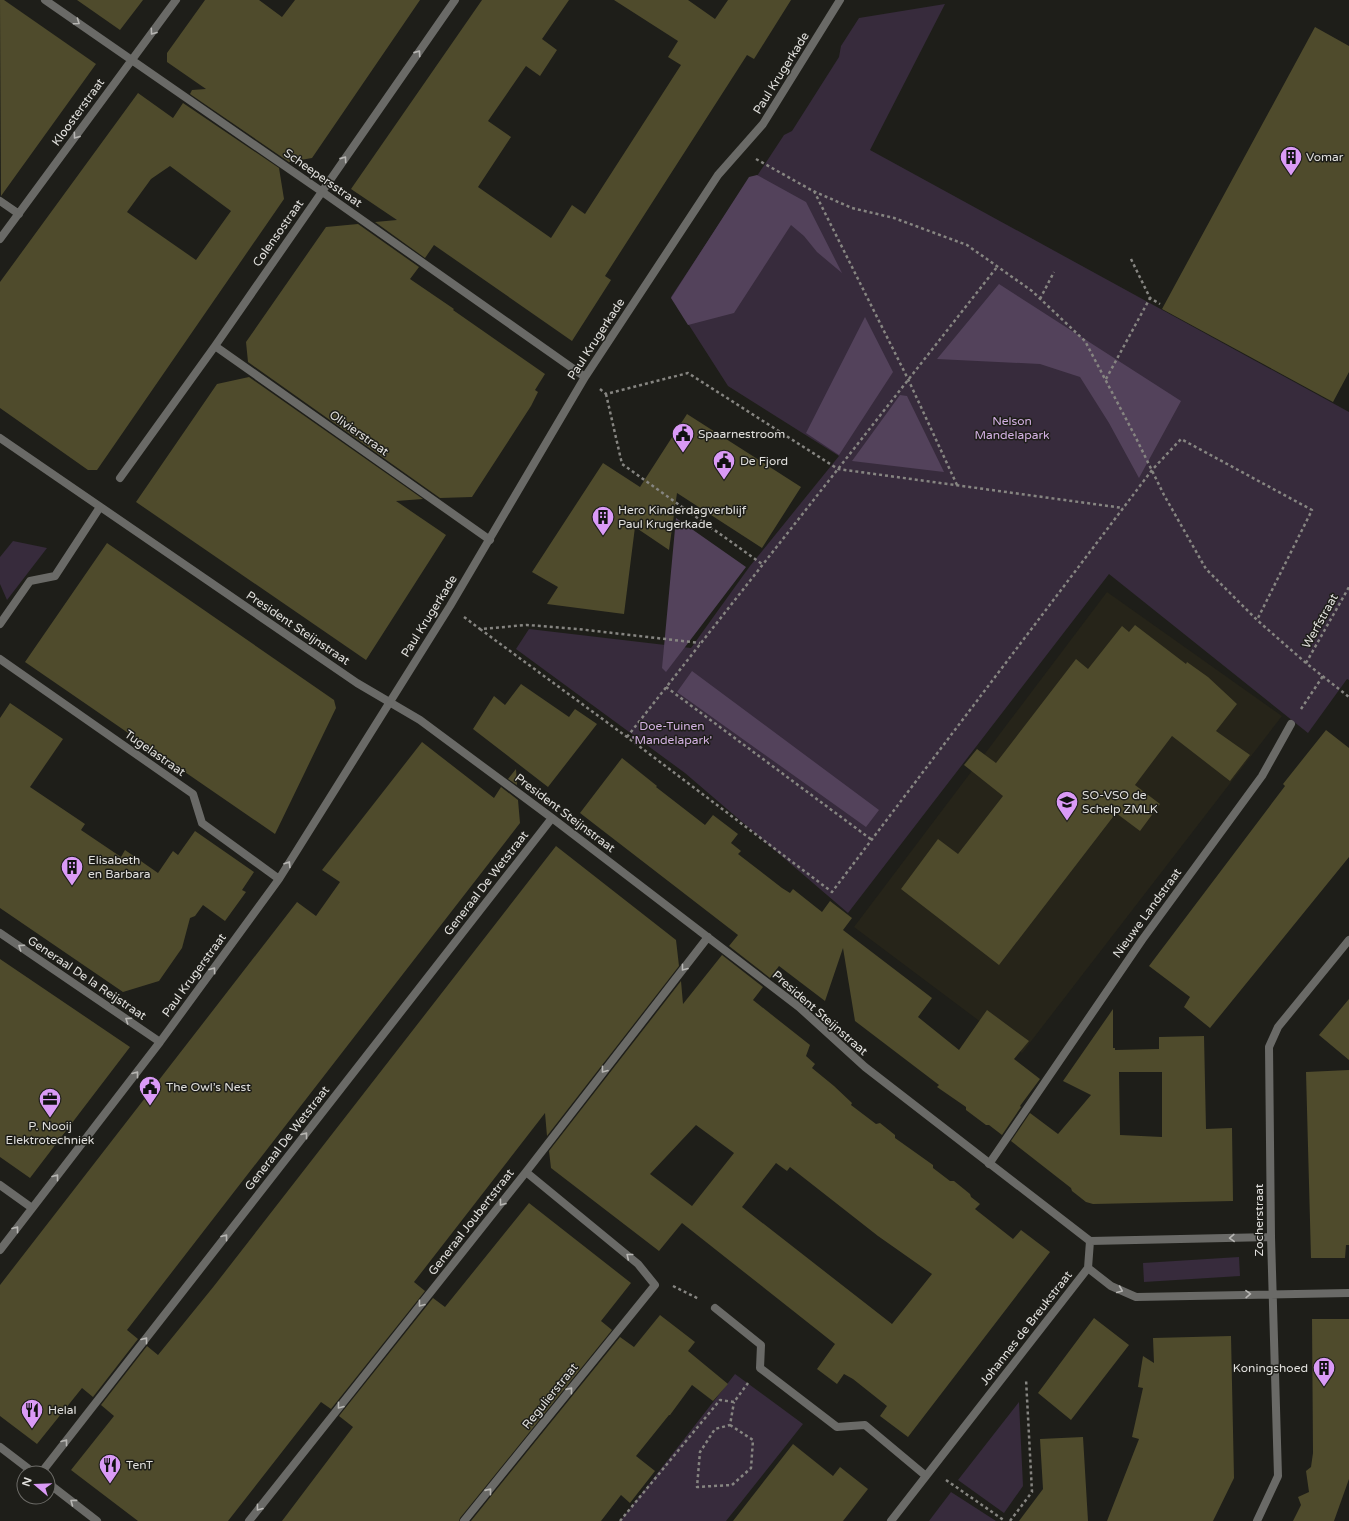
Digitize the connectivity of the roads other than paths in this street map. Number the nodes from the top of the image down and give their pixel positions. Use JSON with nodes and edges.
{"nodes":[{"id":1,"x":45,"y":0,"type":"edge"},
{"id":2,"x":176,"y":0,"type":"edge"},
{"id":3,"x":455,"y":0,"type":"edge"},
{"id":4,"x":840,"y":0,"type":"edge"},
{"id":5,"x":132,"y":60,"type":"junction"},
{"id":6,"x":321,"y":191,"type":"junction"},
{"id":7,"x":0,"y":201,"type":"edge"},
{"id":8,"x":19,"y":214,"type":"junction"},
{"id":9,"x":0,"y":239,"type":"edge"},
{"id":10,"x":215,"y":346,"type":"junction"},
{"id":11,"x":585,"y":377,"type":"junction"},
{"id":12,"x":0,"y":438,"type":"edge"},
{"id":13,"x":120,"y":478,"type":"dead end"},
{"id":14,"x":100,"y":507,"type":"junction"},
{"id":15,"x":490,"y":540,"type":"junction"},
{"id":16,"x":0,"y":624,"type":"edge"},
{"id":17,"x":0,"y":659,"type":"edge"},
{"id":18,"x":389,"y":702,"type":"junction"},
{"id":19,"x":1291,"y":724,"type":"road end"},
{"id":20,"x":552,"y":818,"type":"junction"},
{"id":21,"x":279,"y":879,"type":"junction"},
{"id":22,"x":0,"y":932,"type":"edge"},
{"id":23,"x":708,"y":937,"type":"junction"},
{"id":24,"x":1349,"y":940,"type":"edge"},
{"id":25,"x":160,"y":1042,"type":"junction"},
{"id":26,"x":989,"y":1164,"type":"junction"},
{"id":27,"x":526,"y":1172,"type":"junction"},
{"id":28,"x":0,"y":1185,"type":"edge"},
{"id":29,"x":32,"y":1208,"type":"junction"},
{"id":30,"x":1271,"y":1237,"type":"junction"},
{"id":31,"x":1090,"y":1242,"type":"junction"},
{"id":32,"x":0,"y":1250,"type":"edge"},
{"id":33,"x":1088,"y":1268,"type":"junction"},
{"id":34,"x":1349,"y":1293,"type":"edge"},
{"id":35,"x":1272,"y":1294,"type":"junction"},
{"id":36,"x":715,"y":1308,"type":"road end"},
{"id":37,"x":0,"y":1447,"type":"edge"},
{"id":38,"x":24,"y":1465,"type":"edge"},
{"id":39,"x":47,"y":1465,"type":"edge"},
{"id":40,"x":926,"y":1476,"type":"junction"},
{"id":41,"x":56,"y":1489,"type":"edge"},
{"id":42,"x":97,"y":1521,"type":"edge"},
{"id":43,"x":249,"y":1521,"type":"edge"},
{"id":44,"x":464,"y":1521,"type":"edge"},
{"id":45,"x":891,"y":1521,"type":"edge"},
{"id":46,"x":1257,"y":1521,"type":"edge"}],
"edges":[{"from":1,"to":5,"type":"street","name":"Scheepersstraat","one_way":true},
{"from":2,"to":5,"type":"street","name":"Kloosterstraat","one_way":true},
{"from":6,"to":3,"type":"street","name":"Colensostraat","one_way":true},
{"from":4,"to":11,"type":"street","name":"Paul Krugerkade"},
{"from":5,"to":6,"type":"street","name":"Scheepersstraat"},
{"from":5,"to":8,"type":"street","name":"Kloosterstraat","one_way":true},
{"from":6,"to":10,"type":"street","name":"Colensostraat"},
{"from":6,"to":11,"type":"street","name":"Scheepersstraat"},
{"from":7,"to":8,"type":"street"},
{"from":8,"to":9,"type":"street","name":"Kloosterstraat"},
{"from":10,"to":13,"type":"street","name":"Colensostraat"},
{"from":10,"to":15,"type":"street","name":"Olivierstraat"},
{"from":11,"to":15,"type":"street","name":"Paul Krugerkade"},
{"from":12,"to":14,"type":"street","name":"President Steijnstraat"},
{"from":14,"to":16,"type":"street"},
{"from":14,"to":18,"type":"street","name":"President Steijnstraat"},
{"from":15,"to":18,"type":"street","name":"Paul Krugerkade"},
{"from":17,"to":21,"type":"street","name":"Tugelastraat"},
{"from":18,"to":20,"type":"street","name":"President Steijnstraat"},
{"from":21,"to":18,"type":"street","name":"Paul Krugerstraat","one_way":true},
{"from":19,"to":26,"type":"street","name":"Nieuwe Landstraat"},
{"from":20,"to":23,"type":"street","name":"President Steijnstraat"},
{"from":39,"to":20,"type":"street","name":"Generaal De Wetstraat","one_way":true},
{"from":25,"to":21,"type":"street","name":"Paul Krugerstraat","one_way":true},
{"from":25,"to":22,"type":"street","name":"Generaal De la Reijstraat","one_way":true},
{"from":23,"to":26,"type":"street","name":"President Steijnstraat"},
{"from":23,"to":27,"type":"street","name":"Generaal Joubertstraat","one_way":true},
{"from":24,"to":30,"type":"street","name":"Zocherstraat"},
{"from":29,"to":25,"type":"street","name":"Paul Krugerstraat","one_way":true},
{"from":26,"to":31,"type":"street","name":"President Steijnstraat"},
{"from":27,"to":43,"type":"street","name":"Generaal Joubertstraat","one_way":true},
{"from":44,"to":27,"type":"street","name":"Regulierstraat","one_way":true},
{"from":28,"to":29,"type":"street"},
{"from":32,"to":29,"type":"street","name":"Paul Krugerstraat","one_way":true},
{"from":30,"to":31,"type":"street","one_way":true},
{"from":30,"to":35,"type":"street","name":"Zocherstraat"},
{"from":31,"to":33,"type":"street"},
{"from":33,"to":35,"type":"street","name":"Johannes de Breukstraat","one_way":true},
{"from":33,"to":40,"type":"street","name":"Johannes de Breukstraat"},
{"from":34,"to":35,"type":"street","name":"Johannes de Breukstraat"},
{"from":35,"to":46,"type":"street","name":"Zocherstraat"},
{"from":36,"to":40,"type":"street"},
{"from":37,"to":38,"type":"street"},
{"from":40,"to":45,"type":"street","name":"Johannes de Breukstraat"},
{"from":42,"to":41,"type":"street","one_way":true}]}
